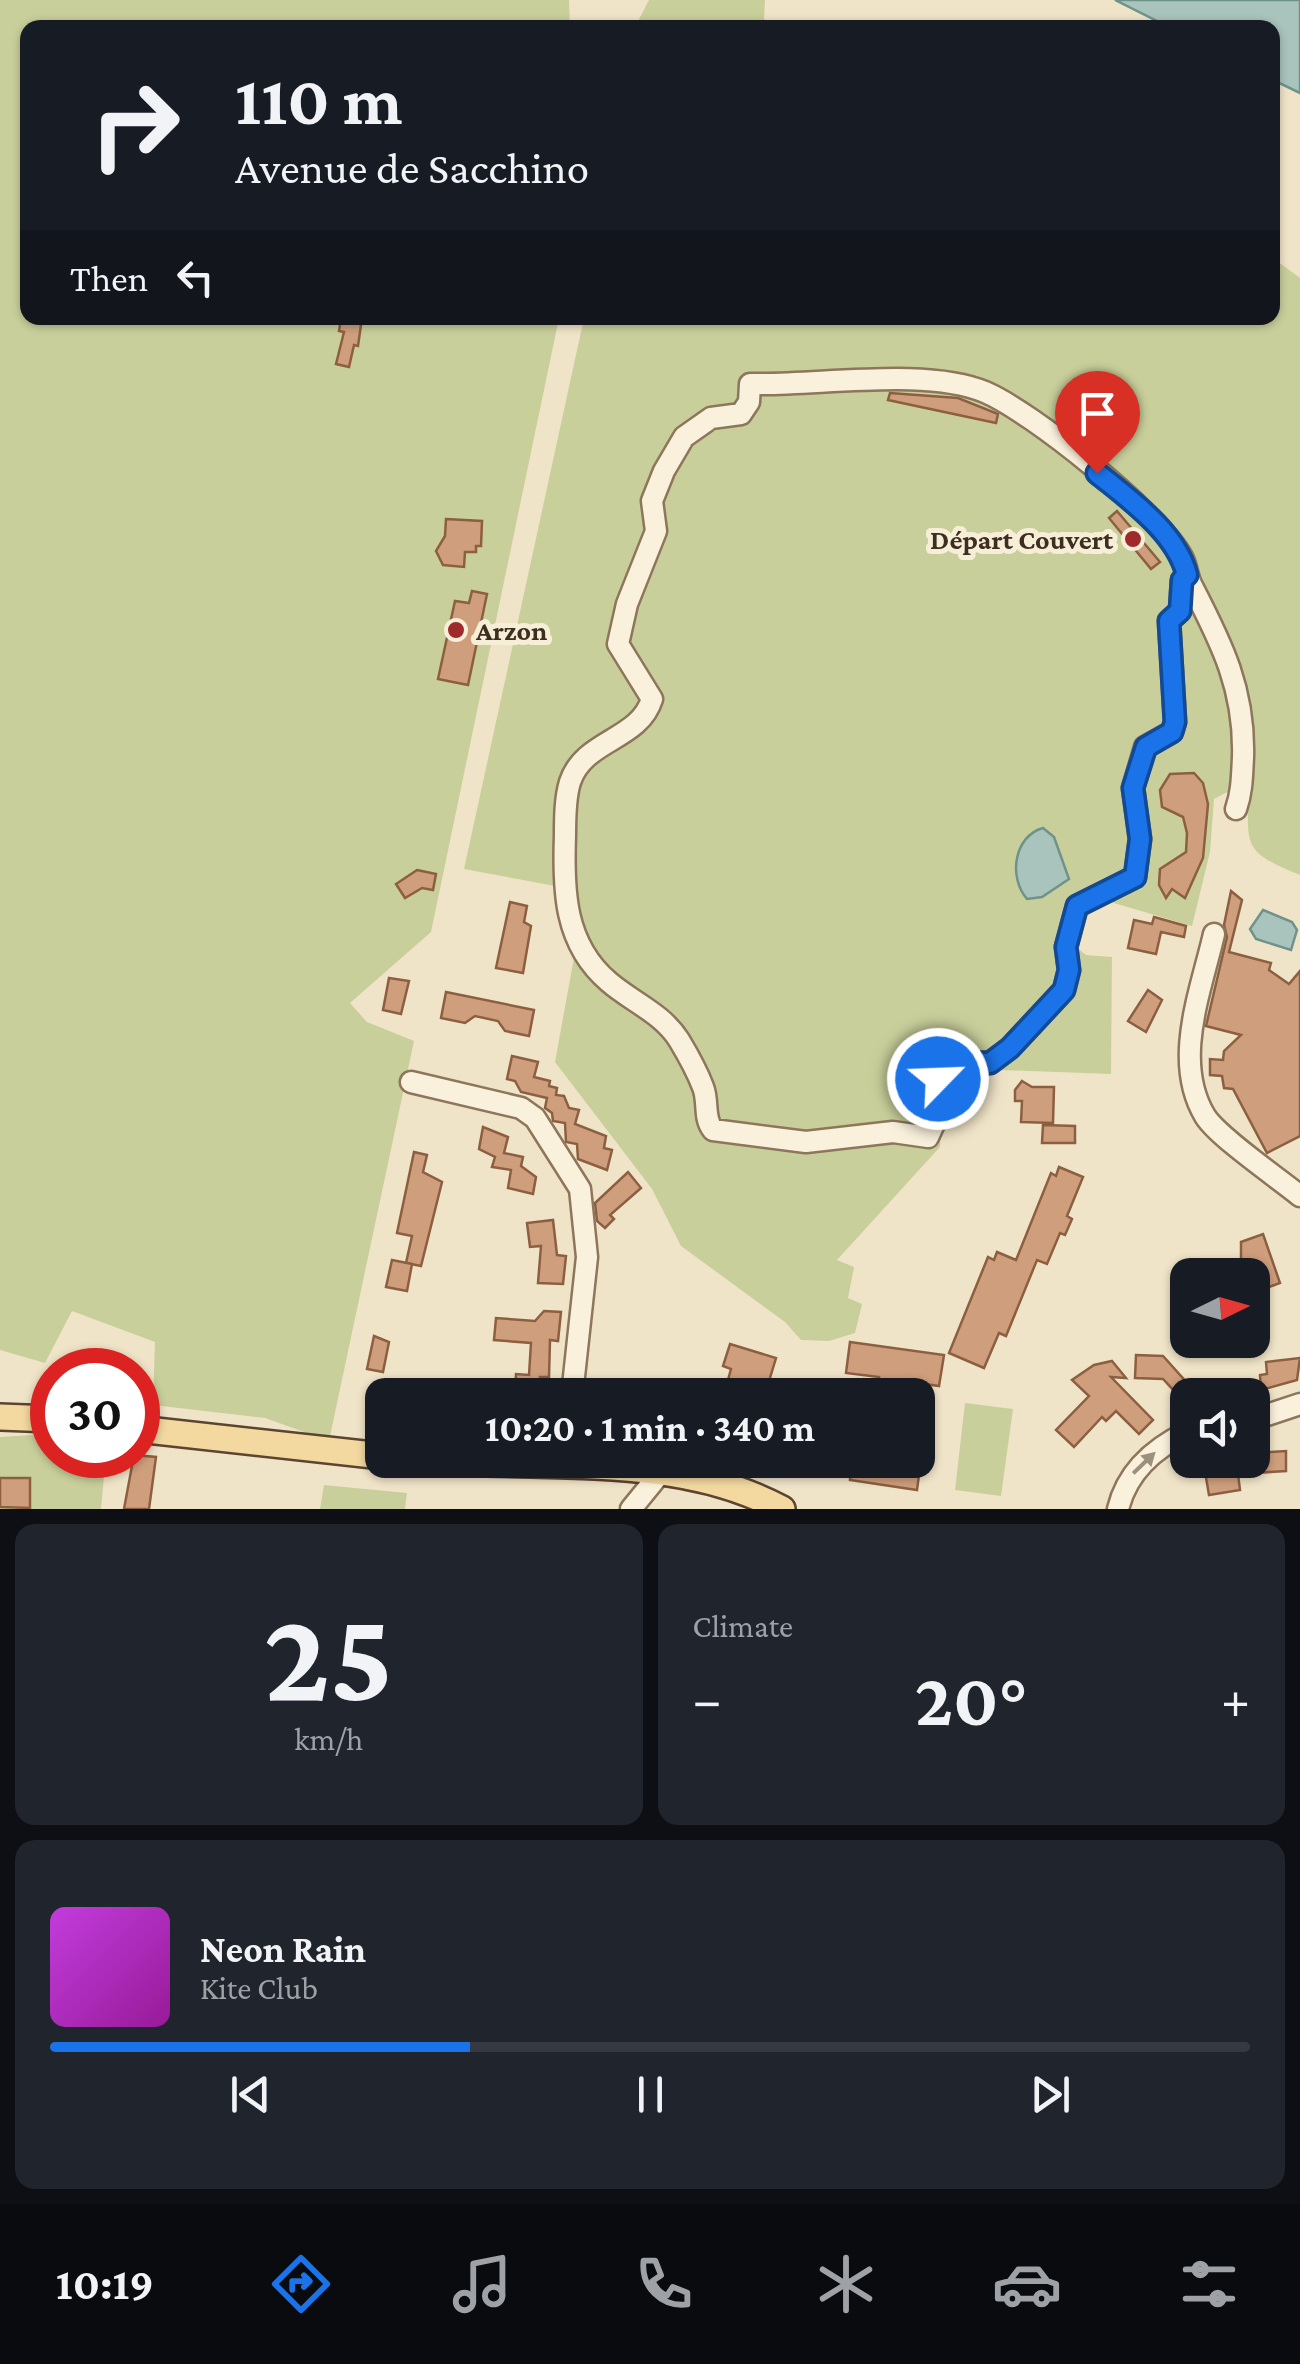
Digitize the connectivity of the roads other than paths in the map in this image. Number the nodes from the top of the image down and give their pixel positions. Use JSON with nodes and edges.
{"nodes":[{"id":1,"x":1187,"y":575,"type":"junction"},
{"id":2,"x":1236,"y":810,"type":"dead end"},
{"id":3,"x":1214,"y":934,"type":"dead end"},
{"id":4,"x":411,"y":1082,"type":"dead end"},
{"id":5,"x":1300,"y":1196,"type":"edge"},
{"id":6,"x":574,"y":1378,"type":"edge"},
{"id":7,"x":1300,"y":1404,"type":"edge"},
{"id":8,"x":1270,"y":1414,"type":"edge"},
{"id":9,"x":0,"y":1417,"type":"edge"},
{"id":10,"x":30,"y":1418,"type":"edge"},
{"id":11,"x":160,"y":1431,"type":"edge"},
{"id":12,"x":1170,"y":1443,"type":"edge"},
{"id":13,"x":365,"y":1454,"type":"edge"},
{"id":14,"x":656,"y":1478,"type":"edge"},
{"id":15,"x":695,"y":1478,"type":"edge"},
{"id":16,"x":632,"y":1509,"type":"edge"},
{"id":17,"x":782,"y":1509,"type":"edge"},
{"id":18,"x":1118,"y":1509,"type":"edge"}],
"edges":[{"from":1,"to":1,"type":"street"},
{"from":1,"to":2,"type":"street"},
{"from":3,"to":5,"type":"street"},
{"from":4,"to":6,"type":"street"},
{"from":7,"to":8,"type":"street"},
{"from":9,"to":10,"type":"main road"},
{"from":11,"to":13,"type":"main road"},
{"from":18,"to":12,"type":"street","one_way":true},
{"from":14,"to":16,"type":"street"},
{"from":15,"to":17,"type":"main road"}]}
